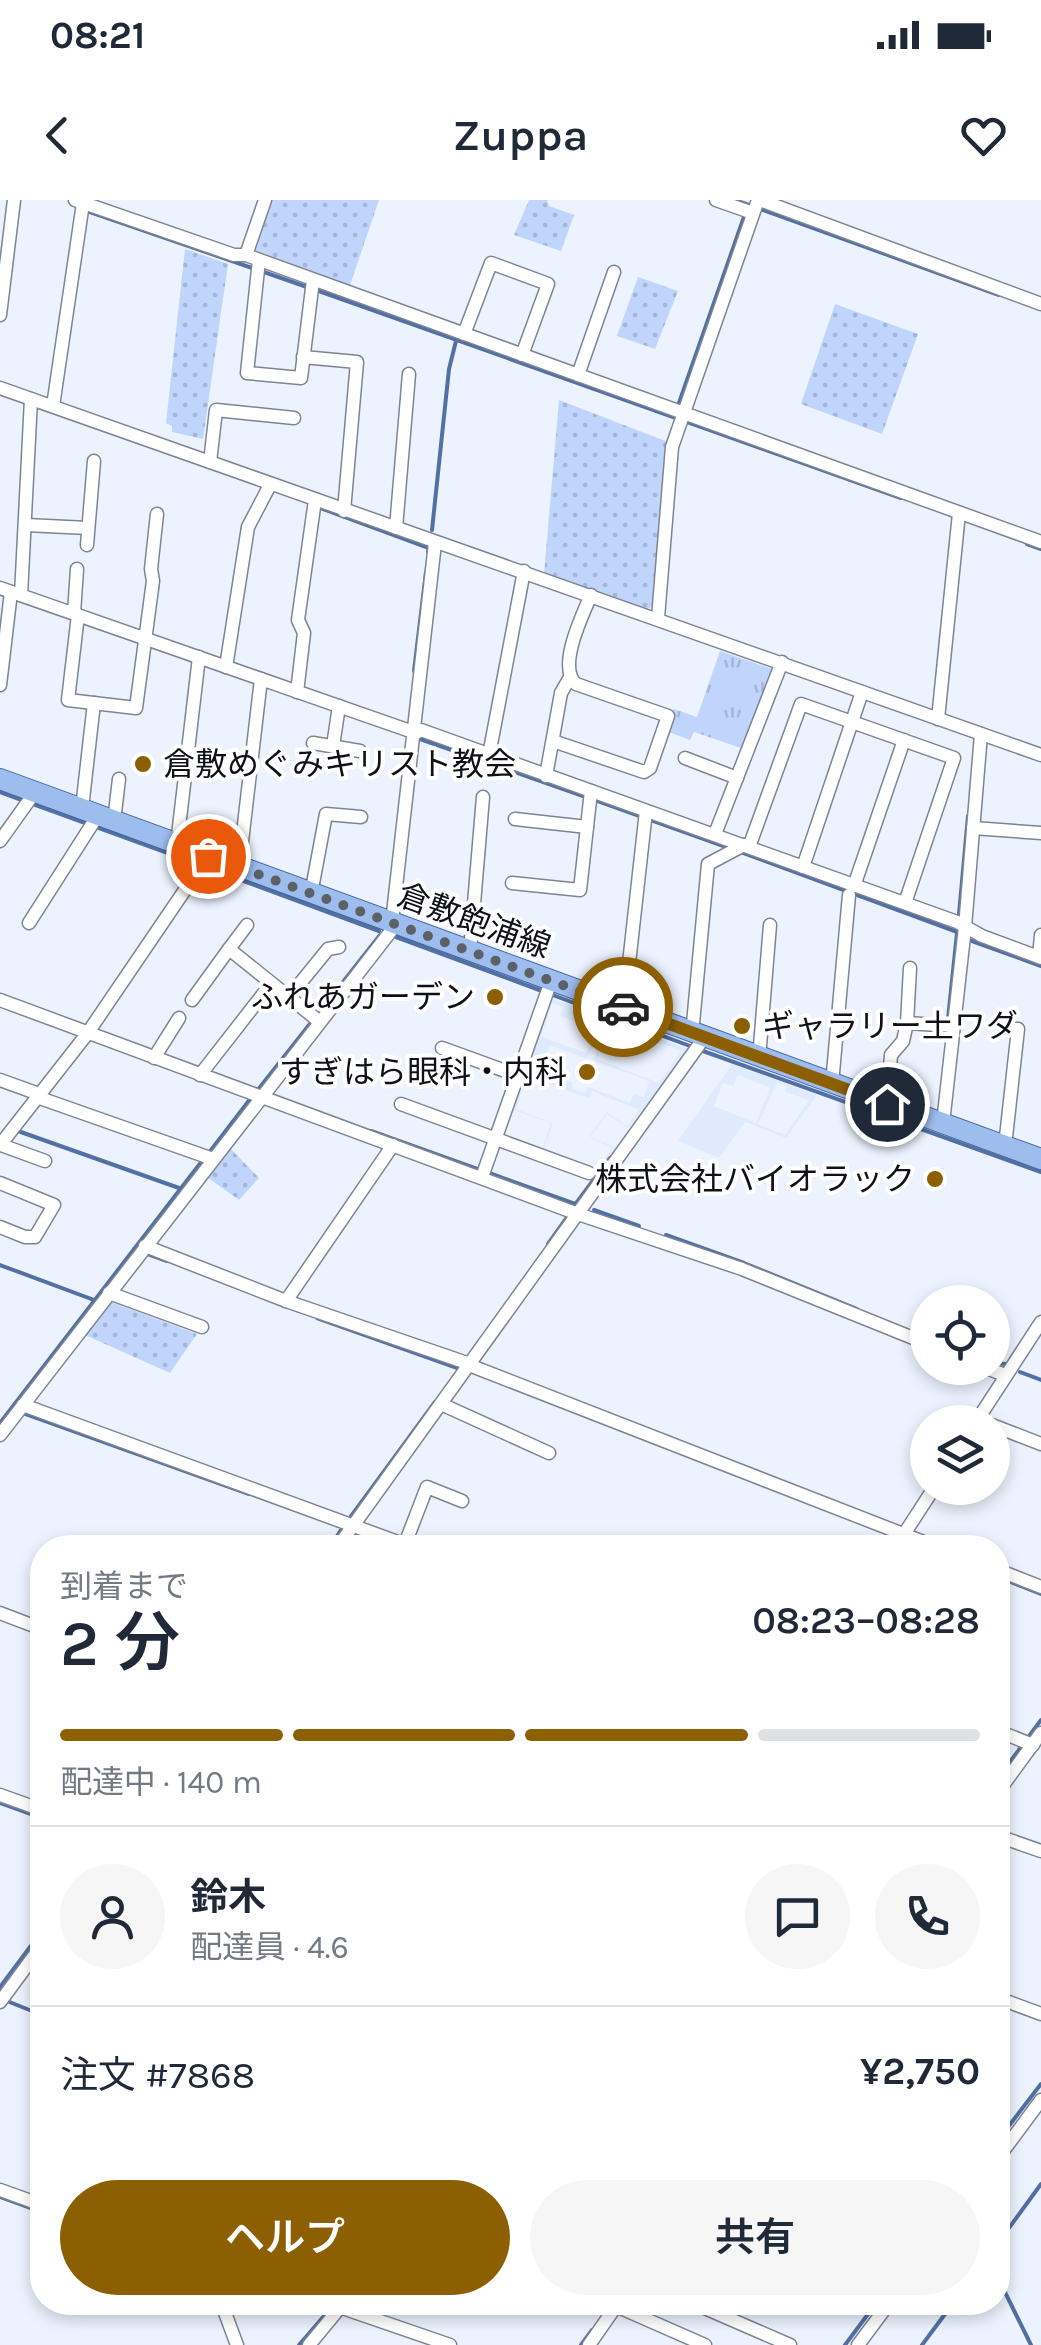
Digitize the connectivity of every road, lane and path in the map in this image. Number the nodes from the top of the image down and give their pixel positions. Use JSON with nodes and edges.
{"nodes":[{"id":1,"x":14,"y":200,"type":"edge"},
{"id":2,"x":265,"y":200,"type":"edge"},
{"id":3,"x":716,"y":200,"type":"edge"},
{"id":4,"x":79,"y":201,"type":"edge"},
{"id":5,"x":753,"y":206,"type":"edge"},
{"id":6,"x":255,"y":263,"type":"junction"},
{"id":7,"x":614,"y":272,"type":"dead end"},
{"id":8,"x":312,"y":285,"type":"junction"},
{"id":9,"x":1041,"y":304,"type":"edge"},
{"id":10,"x":0,"y":316,"type":"edge"},
{"id":11,"x":464,"y":334,"type":"junction"},
{"id":12,"x":522,"y":355,"type":"junction"},
{"id":13,"x":303,"y":357,"type":"junction"},
{"id":14,"x":409,"y":374,"type":"dead end"},
{"id":15,"x":578,"y":375,"type":"junction"},
{"id":16,"x":0,"y":388,"type":"edge"},
{"id":17,"x":31,"y":402,"type":"junction"},
{"id":18,"x":53,"y":406,"type":"junction"},
{"id":19,"x":294,"y":418,"type":"dead end"},
{"id":20,"x":681,"y":418,"type":"junction"},
{"id":21,"x":94,"y":461,"type":"dead end"},
{"id":22,"x":210,"y":462,"type":"junction"},
{"id":23,"x":268,"y":487,"type":"junction"},
{"id":24,"x":314,"y":504,"type":"junction"},
{"id":25,"x":344,"y":511,"type":"junction"},
{"id":26,"x":157,"y":514,"type":"dead end"},
{"id":27,"x":959,"y":516,"type":"junction"},
{"id":28,"x":26,"y":525,"type":"junction"},
{"id":29,"x":88,"y":528,"type":"junction"},
{"id":30,"x":396,"y":528,"type":"junction"},
{"id":31,"x":1041,"y":542,"type":"edge"},
{"id":32,"x":435,"y":543,"type":"junction"},
{"id":33,"x":87,"y":545,"type":"dead end"},
{"id":34,"x":78,"y":569,"type":"dead end"},
{"id":35,"x":523,"y":576,"type":"junction"},
{"id":36,"x":11,"y":594,"type":"edge"},
{"id":37,"x":590,"y":599,"type":"junction"},
{"id":38,"x":77,"y":618,"type":"junction"},
{"id":39,"x":658,"y":618,"type":"junction"},
{"id":40,"x":145,"y":642,"type":"junction"},
{"id":41,"x":198,"y":661,"type":"junction"},
{"id":42,"x":781,"y":666,"type":"junction"},
{"id":43,"x":226,"y":667,"type":"junction"},
{"id":44,"x":569,"y":679,"type":"junction"},
{"id":45,"x":261,"y":683,"type":"junction"},
{"id":46,"x":0,"y":685,"type":"edge"},
{"id":47,"x":297,"y":692,"type":"junction"},
{"id":48,"x":861,"y":695,"type":"junction"},
{"id":49,"x":94,"y":703,"type":"junction"},
{"id":50,"x":338,"y":710,"type":"junction"},
{"id":51,"x":938,"y":719,"type":"junction"},
{"id":52,"x":852,"y":722,"type":"junction"},
{"id":53,"x":416,"y":732,"type":"junction"},
{"id":54,"x":980,"y":737,"type":"junction"},
{"id":55,"x":904,"y":740,"type":"junction"},
{"id":56,"x":553,"y":741,"type":"junction"},
{"id":57,"x":313,"y":743,"type":"dead end"},
{"id":58,"x":333,"y":746,"type":"junction"},
{"id":59,"x":360,"y":750,"type":"dead end"},
{"id":60,"x":489,"y":755,"type":"junction"},
{"id":61,"x":1041,"y":755,"type":"edge"},
{"id":62,"x":684,"y":758,"type":"dead end"},
{"id":63,"x":546,"y":776,"type":"junction"},
{"id":64,"x":737,"y":778,"type":"junction"},
{"id":65,"x":0,"y":779,"type":"edge"},
{"id":66,"x":119,"y":779,"type":"dead end"},
{"id":67,"x":590,"y":796,"type":"junction"},
{"id":68,"x":483,"y":797,"type":"dead end"},
{"id":69,"x":30,"y":799,"type":"junction"},
{"id":70,"x":646,"y":816,"type":"junction"},
{"id":71,"x":361,"y":817,"type":"dead end"},
{"id":72,"x":96,"y":819,"type":"junction"},
{"id":73,"x":515,"y":819,"type":"dead end"},
{"id":74,"x":586,"y":827,"type":"junction"},
{"id":75,"x":973,"y":828,"type":"junction"},
{"id":76,"x":1041,"y":833,"type":"edge"},
{"id":77,"x":715,"y":834,"type":"junction"},
{"id":78,"x":0,"y":841,"type":"edge"},
{"id":79,"x":177,"y":844,"type":"junction"},
{"id":80,"x":739,"y":848,"type":"junction"},
{"id":81,"x":204,"y":863,"type":"junction"},
{"id":82,"x":239,"y":867,"type":"junction"},
{"id":83,"x":803,"y":867,"type":"junction"},
{"id":84,"x":512,"y":882,"type":"dead end"},
{"id":85,"x":851,"y":890,"type":"junction"},
{"id":86,"x":311,"y":894,"type":"junction"},
{"id":87,"x":905,"y":904,"type":"junction"},
{"id":88,"x":29,"y":923,"type":"dead end"},
{"id":89,"x":394,"y":924,"type":"junction"},
{"id":90,"x":770,"y":925,"type":"dead end"},
{"id":91,"x":246,"y":926,"type":"dead end"},
{"id":92,"x":965,"y":927,"type":"junction"},
{"id":93,"x":1041,"y":935,"type":"edge"},
{"id":94,"x":330,"y":946,"type":"dead end"},
{"id":95,"x":229,"y":950,"type":"junction"},
{"id":96,"x":470,"y":952,"type":"junction"},
{"id":97,"x":1040,"y":958,"type":"edge"},
{"id":98,"x":910,"y":968,"type":"dead end"},
{"id":99,"x":271,"y":984,"type":"junction"},
{"id":100,"x":548,"y":990,"type":"junction"},
{"id":101,"x":289,"y":998,"type":"junction"},
{"id":102,"x":0,"y":1000,"type":"edge"},
{"id":103,"x":192,"y":1000,"type":"dead end"},
{"id":104,"x":624,"y":1008,"type":"junction"},
{"id":105,"x":178,"y":1018,"type":"dead end"},
{"id":106,"x":317,"y":1020,"type":"junction"},
{"id":107,"x":907,"y":1023,"type":"junction"},
{"id":108,"x":950,"y":1026,"type":"junction"},
{"id":109,"x":1010,"y":1029,"type":"dead end"},
{"id":110,"x":87,"y":1034,"type":"junction"},
{"id":111,"x":698,"y":1036,"type":"junction"},
{"id":112,"x":442,"y":1048,"type":"dead end"},
{"id":113,"x":157,"y":1054,"type":"junction"},
{"id":114,"x":758,"y":1058,"type":"junction"},
{"id":115,"x":203,"y":1071,"type":"junction"},
{"id":116,"x":519,"y":1076,"type":"junction"},
{"id":117,"x":0,"y":1080,"type":"edge"},
{"id":118,"x":832,"y":1084,"type":"junction"},
{"id":119,"x":38,"y":1096,"type":"junction"},
{"id":120,"x":257,"y":1096,"type":"junction"},
{"id":121,"x":401,"y":1104,"type":"dead end"},
{"id":122,"x":887,"y":1104,"type":"junction"},
{"id":123,"x":943,"y":1123,"type":"junction"},
{"id":124,"x":497,"y":1140,"type":"junction"},
{"id":125,"x":0,"y":1145,"type":"edge"},
{"id":126,"x":394,"y":1145,"type":"junction"},
{"id":127,"x":1005,"y":1146,"type":"junction"},
{"id":128,"x":208,"y":1158,"type":"junction"},
{"id":129,"x":1041,"y":1159,"type":"edge"},
{"id":130,"x":45,"y":1161,"type":"dead end"},
{"id":131,"x":484,"y":1173,"type":"junction"},
{"id":132,"x":589,"y":1173,"type":"dead end"},
{"id":133,"x":0,"y":1183,"type":"edge"},
{"id":134,"x":578,"y":1214,"type":"junction"},
{"id":135,"x":0,"y":1227,"type":"edge"},
{"id":136,"x":142,"y":1251,"type":"junction"},
{"id":137,"x":109,"y":1293,"type":"junction"},
{"id":138,"x":286,"y":1301,"type":"junction"},
{"id":139,"x":1041,"y":1322,"type":"edge"},
{"id":140,"x":202,"y":1328,"type":"dead end"},
{"id":141,"x":910,"y":1337,"type":"edge"},
{"id":142,"x":466,"y":1365,"type":"junction"},
{"id":143,"x":1010,"y":1370,"type":"edge"},
{"id":144,"x":441,"y":1404,"type":"junction"},
{"id":145,"x":20,"y":1409,"type":"junction"},
{"id":146,"x":1010,"y":1432,"type":"edge"},
{"id":147,"x":0,"y":1435,"type":"edge"},
{"id":148,"x":1041,"y":1444,"type":"edge"},
{"id":149,"x":550,"y":1453,"type":"dead end"},
{"id":150,"x":462,"y":1500,"type":"dead end"},
{"id":151,"x":922,"y":1505,"type":"edge"},
{"id":152,"x":349,"y":1522,"type":"junction"},
{"id":153,"x":902,"y":1533,"type":"junction"},
{"id":154,"x":343,"y":1535,"type":"edge"},
{"id":155,"x":382,"y":1535,"type":"edge"},
{"id":156,"x":412,"y":1535,"type":"edge"},
{"id":157,"x":907,"y":1535,"type":"edge"},
{"id":158,"x":1010,"y":1575,"type":"edge"},
{"id":159,"x":1041,"y":1587,"type":"edge"},
{"id":160,"x":0,"y":1614,"type":"edge"},
{"id":161,"x":30,"y":1624,"type":"edge"},
{"id":162,"x":1031,"y":1741,"type":"edge"},
{"id":163,"x":1010,"y":1772,"type":"edge"},
{"id":164,"x":0,"y":1795,"type":"edge"},
{"id":165,"x":30,"y":1806,"type":"edge"},
{"id":166,"x":1010,"y":1840,"type":"edge"},
{"id":167,"x":1041,"y":1851,"type":"edge"},
{"id":168,"x":30,"y":1961,"type":"edge"},
{"id":169,"x":0,"y":2002,"type":"edge"},
{"id":170,"x":1010,"y":2002,"type":"edge"},
{"id":171,"x":1041,"y":2014,"type":"edge"},
{"id":172,"x":1041,"y":2100,"type":"edge"},
{"id":173,"x":1010,"y":2142,"type":"edge"},
{"id":174,"x":0,"y":2190,"type":"edge"},
{"id":175,"x":30,"y":2200,"type":"edge"},
{"id":176,"x":226,"y":2315,"type":"edge"},
{"id":177,"x":334,"y":2315,"type":"edge"},
{"id":178,"x":369,"y":2315,"type":"edge"},
{"id":179,"x":610,"y":2315,"type":"edge"},
{"id":180,"x":642,"y":2315,"type":"edge"},
{"id":181,"x":721,"y":2315,"type":"edge"},
{"id":182,"x":880,"y":2315,"type":"edge"},
{"id":183,"x":237,"y":2345,"type":"edge"},
{"id":184,"x":309,"y":2345,"type":"edge"},
{"id":185,"x":450,"y":2345,"type":"edge"},
{"id":186,"x":588,"y":2345,"type":"edge"},
{"id":187,"x":706,"y":2345,"type":"edge"},
{"id":188,"x":790,"y":2345,"type":"edge"},
{"id":189,"x":858,"y":2345,"type":"edge"}],
"edges":[{"from":1,"to":10,"type":"street"},
{"from":2,"to":6,"type":"street"},
{"from":3,"to":5,"type":"street"},
{"from":4,"to":6,"type":"street"},
{"from":4,"to":18,"type":"street"},
{"from":5,"to":9,"type":"street"},
{"from":5,"to":20,"type":"street"},
{"from":6,"to":8,"type":"street"},
{"from":6,"to":13,"type":"street"},
{"from":7,"to":15,"type":"street"},
{"from":8,"to":11,"type":"street"},
{"from":8,"to":13,"type":"street"},
{"from":11,"to":12,"type":"street"},
{"from":11,"to":12,"type":"street"},
{"from":12,"to":15,"type":"street"},
{"from":13,"to":25,"type":"street"},
{"from":14,"to":30,"type":"street"},
{"from":15,"to":20,"type":"street"},
{"from":16,"to":17,"type":"street"},
{"from":17,"to":18,"type":"street"},
{"from":17,"to":28,"type":"street"},
{"from":18,"to":22,"type":"street"},
{"from":19,"to":22,"type":"street"},
{"from":20,"to":27,"type":"street"},
{"from":20,"to":39,"type":"street"},
{"from":21,"to":29,"type":"street"},
{"from":22,"to":23,"type":"street"},
{"from":23,"to":24,"type":"street"},
{"from":23,"to":43,"type":"street"},
{"from":24,"to":25,"type":"street"},
{"from":24,"to":47,"type":"street"},
{"from":25,"to":30,"type":"street"},
{"from":26,"to":40,"type":"street"},
{"from":27,"to":31,"type":"street"},
{"from":27,"to":51,"type":"street"},
{"from":28,"to":29,"type":"street"},
{"from":28,"to":36,"type":"street"},
{"from":29,"to":33,"type":"street"},
{"from":30,"to":32,"type":"street"},
{"from":32,"to":35,"type":"street"},
{"from":32,"to":53,"type":"street"},
{"from":34,"to":38,"type":"street"},
{"from":35,"to":37,"type":"street"},
{"from":35,"to":60,"type":"street"},
{"from":36,"to":38,"type":"street"},
{"from":36,"to":46,"type":"street"},
{"from":37,"to":39,"type":"street"},
{"from":37,"to":44,"type":"street"},
{"from":38,"to":40,"type":"street"},
{"from":38,"to":49,"type":"street"},
{"from":39,"to":42,"type":"street"},
{"from":40,"to":41,"type":"street"},
{"from":40,"to":49,"type":"street"},
{"from":41,"to":43,"type":"street"},
{"from":41,"to":79,"type":"street"},
{"from":42,"to":48,"type":"street"},
{"from":42,"to":64,"type":"street"},
{"from":43,"to":45,"type":"street"},
{"from":44,"to":56,"type":"street"},
{"from":44,"to":56,"type":"street"},
{"from":45,"to":47,"type":"street"},
{"from":45,"to":82,"type":"street"},
{"from":47,"to":50,"type":"street"},
{"from":48,"to":51,"type":"street"},
{"from":48,"to":52,"type":"street"},
{"from":49,"to":72,"type":"street"},
{"from":50,"to":53,"type":"street"},
{"from":50,"to":58,"type":"street"},
{"from":51,"to":54,"type":"street"},
{"from":52,"to":55,"type":"street"},
{"from":52,"to":80,"type":"street"},
{"from":52,"to":83,"type":"street"},
{"from":53,"to":60,"type":"street"},
{"from":53,"to":89,"type":"street"},
{"from":54,"to":61,"type":"street"},
{"from":54,"to":75,"type":"street"},
{"from":55,"to":85,"type":"street"},
{"from":55,"to":87,"type":"street"},
{"from":56,"to":63,"type":"street"},
{"from":57,"to":58,"type":"street"},
{"from":58,"to":59,"type":"street"},
{"from":60,"to":63,"type":"street"},
{"from":62,"to":64,"type":"street"},
{"from":63,"to":67,"type":"street"},
{"from":64,"to":77,"type":"street"},
{"from":65,"to":69,"type":"main road","name":"倉敷飽浦線"},
{"from":66,"to":72,"type":"street"},
{"from":67,"to":70,"type":"street"},
{"from":67,"to":74,"type":"street"},
{"from":68,"to":96,"type":"street"},
{"from":69,"to":72,"type":"main road","name":"倉敷飽浦線"},
{"from":69,"to":78,"type":"street"},
{"from":70,"to":77,"type":"street"},
{"from":70,"to":104,"type":"street"},
{"from":71,"to":86,"type":"street"},
{"from":72,"to":79,"type":"main road","name":"倉敷飽浦線"},
{"from":72,"to":88,"type":"street"},
{"from":73,"to":74,"type":"street"},
{"from":74,"to":84,"type":"street"},
{"from":75,"to":76,"type":"street"},
{"from":75,"to":92,"type":"street"},
{"from":77,"to":80,"type":"street"},
{"from":79,"to":81,"type":"main road","name":"倉敷飽浦線"},
{"from":80,"to":83,"type":"street"},
{"from":80,"to":111,"type":"street"},
{"from":81,"to":82,"type":"main road","name":"倉敷飽浦線"},
{"from":81,"to":110,"type":"street"},
{"from":82,"to":86,"type":"main road","name":"倉敷飽浦線"},
{"from":83,"to":85,"type":"street"},
{"from":85,"to":87,"type":"street"},
{"from":85,"to":118,"type":"street"},
{"from":86,"to":89,"type":"main road","name":"倉敷飽浦線"},
{"from":87,"to":92,"type":"street"},
{"from":89,"to":96,"type":"main road","name":"倉敷飽浦線"},
{"from":89,"to":106,"type":"street"},
{"from":90,"to":114,"type":"street"},
{"from":91,"to":95,"type":"street"},
{"from":92,"to":97,"type":"street"},
{"from":92,"to":108,"type":"street"},
{"from":93,"to":97,"type":"street"},
{"from":94,"to":101,"type":"street"},
{"from":95,"to":99,"type":"street"},
{"from":95,"to":103,"type":"street"},
{"from":96,"to":100,"type":"main road","name":"倉敷飽浦線"},
{"from":98,"to":107,"type":"street"},
{"from":99,"to":101,"type":"street"},
{"from":99,"to":115,"type":"street"},
{"from":100,"to":104,"type":"main road","name":"倉敷飽浦線"},
{"from":100,"to":116,"type":"street"},
{"from":101,"to":106,"type":"street"},
{"from":102,"to":110,"type":"street"},
{"from":104,"to":111,"type":"main road","name":"倉敷飽浦線"},
{"from":105,"to":113,"type":"street"},
{"from":106,"to":120,"type":"street"},
{"from":107,"to":108,"type":"street"},
{"from":107,"to":122,"type":"street"},
{"from":108,"to":123,"type":"street"},
{"from":109,"to":127,"type":"street"},
{"from":110,"to":113,"type":"street"},
{"from":110,"to":119,"type":"street"},
{"from":111,"to":114,"type":"main road","name":"倉敷飽浦線"},
{"from":111,"to":134,"type":"street"},
{"from":112,"to":116,"type":"street"},
{"from":113,"to":115,"type":"street"},
{"from":114,"to":118,"type":"main road","name":"倉敷飽浦線"},
{"from":115,"to":120,"type":"street"},
{"from":116,"to":124,"type":"street"},
{"from":117,"to":119,"type":"street"},
{"from":118,"to":122,"type":"main road","name":"倉敷飽浦線"},
{"from":119,"to":125,"type":"street"},
{"from":119,"to":128,"type":"street"},
{"from":120,"to":126,"type":"street"},
{"from":120,"to":128,"type":"street"},
{"from":121,"to":124,"type":"street"},
{"from":122,"to":123,"type":"main road","name":"倉敷飽浦線"},
{"from":123,"to":127,"type":"main road","name":"倉敷飽浦線"},
{"from":124,"to":131,"type":"street"},
{"from":124,"to":132,"type":"street"},
{"from":125,"to":130,"type":"street"},
{"from":126,"to":131,"type":"street"},
{"from":126,"to":138,"type":"street"},
{"from":127,"to":129,"type":"main road","name":"倉敷飽浦線"},
{"from":128,"to":136,"type":"street"},
{"from":131,"to":134,"type":"street"},
{"from":133,"to":135,"type":"street"},
{"from":134,"to":141,"type":"street"},
{"from":134,"to":142,"type":"street"},
{"from":136,"to":137,"type":"street"},
{"from":136,"to":138,"type":"street"},
{"from":137,"to":140,"type":"street"},
{"from":137,"to":145,"type":"street"},
{"from":138,"to":142,"type":"street"},
{"from":139,"to":143,"type":"street"},
{"from":142,"to":144,"type":"street"},
{"from":142,"to":153,"type":"street"},
{"from":144,"to":149,"type":"street"},
{"from":144,"to":152,"type":"street"},
{"from":145,"to":147,"type":"street"},
{"from":145,"to":152,"type":"street"},
{"from":146,"to":148,"type":"street"},
{"from":150,"to":156,"type":"street"},
{"from":151,"to":153,"type":"street"},
{"from":152,"to":154,"type":"street"},
{"from":152,"to":155,"type":"street"},
{"from":153,"to":157,"type":"street"},
{"from":158,"to":159,"type":"street"},
{"from":160,"to":161,"type":"street"},
{"from":162,"to":163,"type":"street"},
{"from":164,"to":165,"type":"street"},
{"from":166,"to":167,"type":"street"},
{"from":168,"to":169,"type":"street"},
{"from":170,"to":171,"type":"street"},
{"from":172,"to":173,"type":"street"},
{"from":174,"to":175,"type":"street"},
{"from":176,"to":183,"type":"street"},
{"from":177,"to":184,"type":"street"},
{"from":178,"to":185,"type":"street"},
{"from":179,"to":186,"type":"street"},
{"from":180,"to":187,"type":"street"},
{"from":181,"to":188,"type":"street"},
{"from":182,"to":189,"type":"street"}]}
